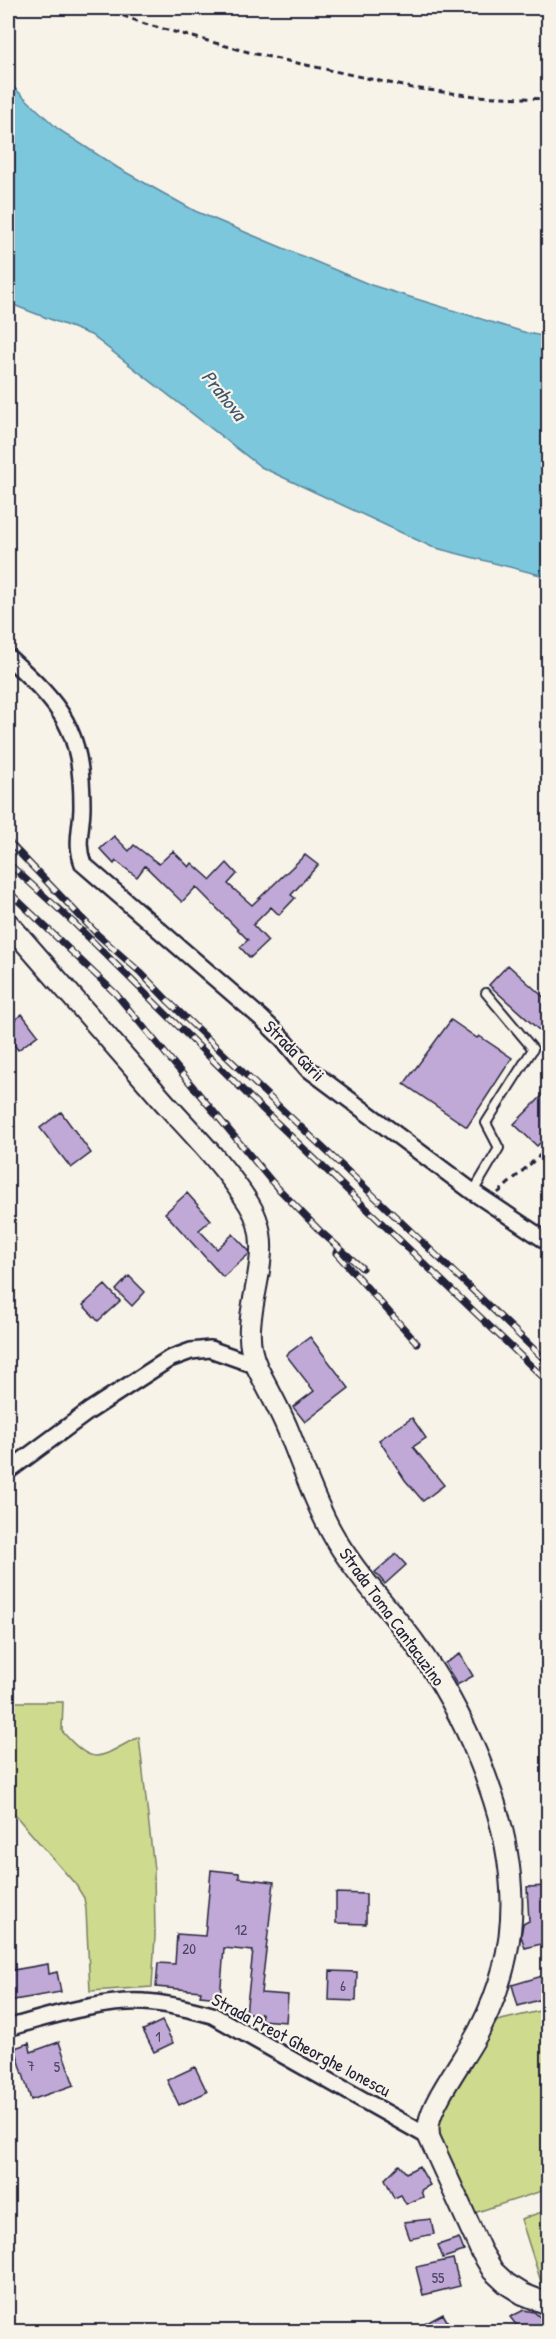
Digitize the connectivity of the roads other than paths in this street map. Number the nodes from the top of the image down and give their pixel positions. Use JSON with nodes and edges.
{"nodes":[{"id":1,"x":8,"y":657,"type":"edge"},
{"id":2,"x":8,"y":922,"type":"edge"},
{"id":3,"x":486,"y":993,"type":"dead end"},
{"id":4,"x":472,"y":1192,"type":"junction"},
{"id":5,"x":549,"y":1242,"type":"edge"},
{"id":6,"x":255,"y":1365,"type":"junction"},
{"id":7,"x":8,"y":1472,"type":"edge"},
{"id":8,"x":8,"y":2028,"type":"edge"},
{"id":9,"x":429,"y":2137,"type":"junction"},
{"id":10,"x":549,"y":2304,"type":"edge"}],
"edges":[{"from":1,"to":4,"type":"street","name":"Strada Gării"},
{"from":2,"to":6,"type":"street","name":"Strada Toma Cantacuzino"},
{"from":3,"to":4,"type":"lane"},
{"from":4,"to":5,"type":"street","name":"Strada Gării"},
{"from":6,"to":7,"type":"street"},
{"from":6,"to":9,"type":"street","name":"Strada Toma Cantacuzino"},
{"from":8,"to":9,"type":"street","name":"Strada Preot Gheorghe Ionescu"},
{"from":9,"to":10,"type":"street"}]}
